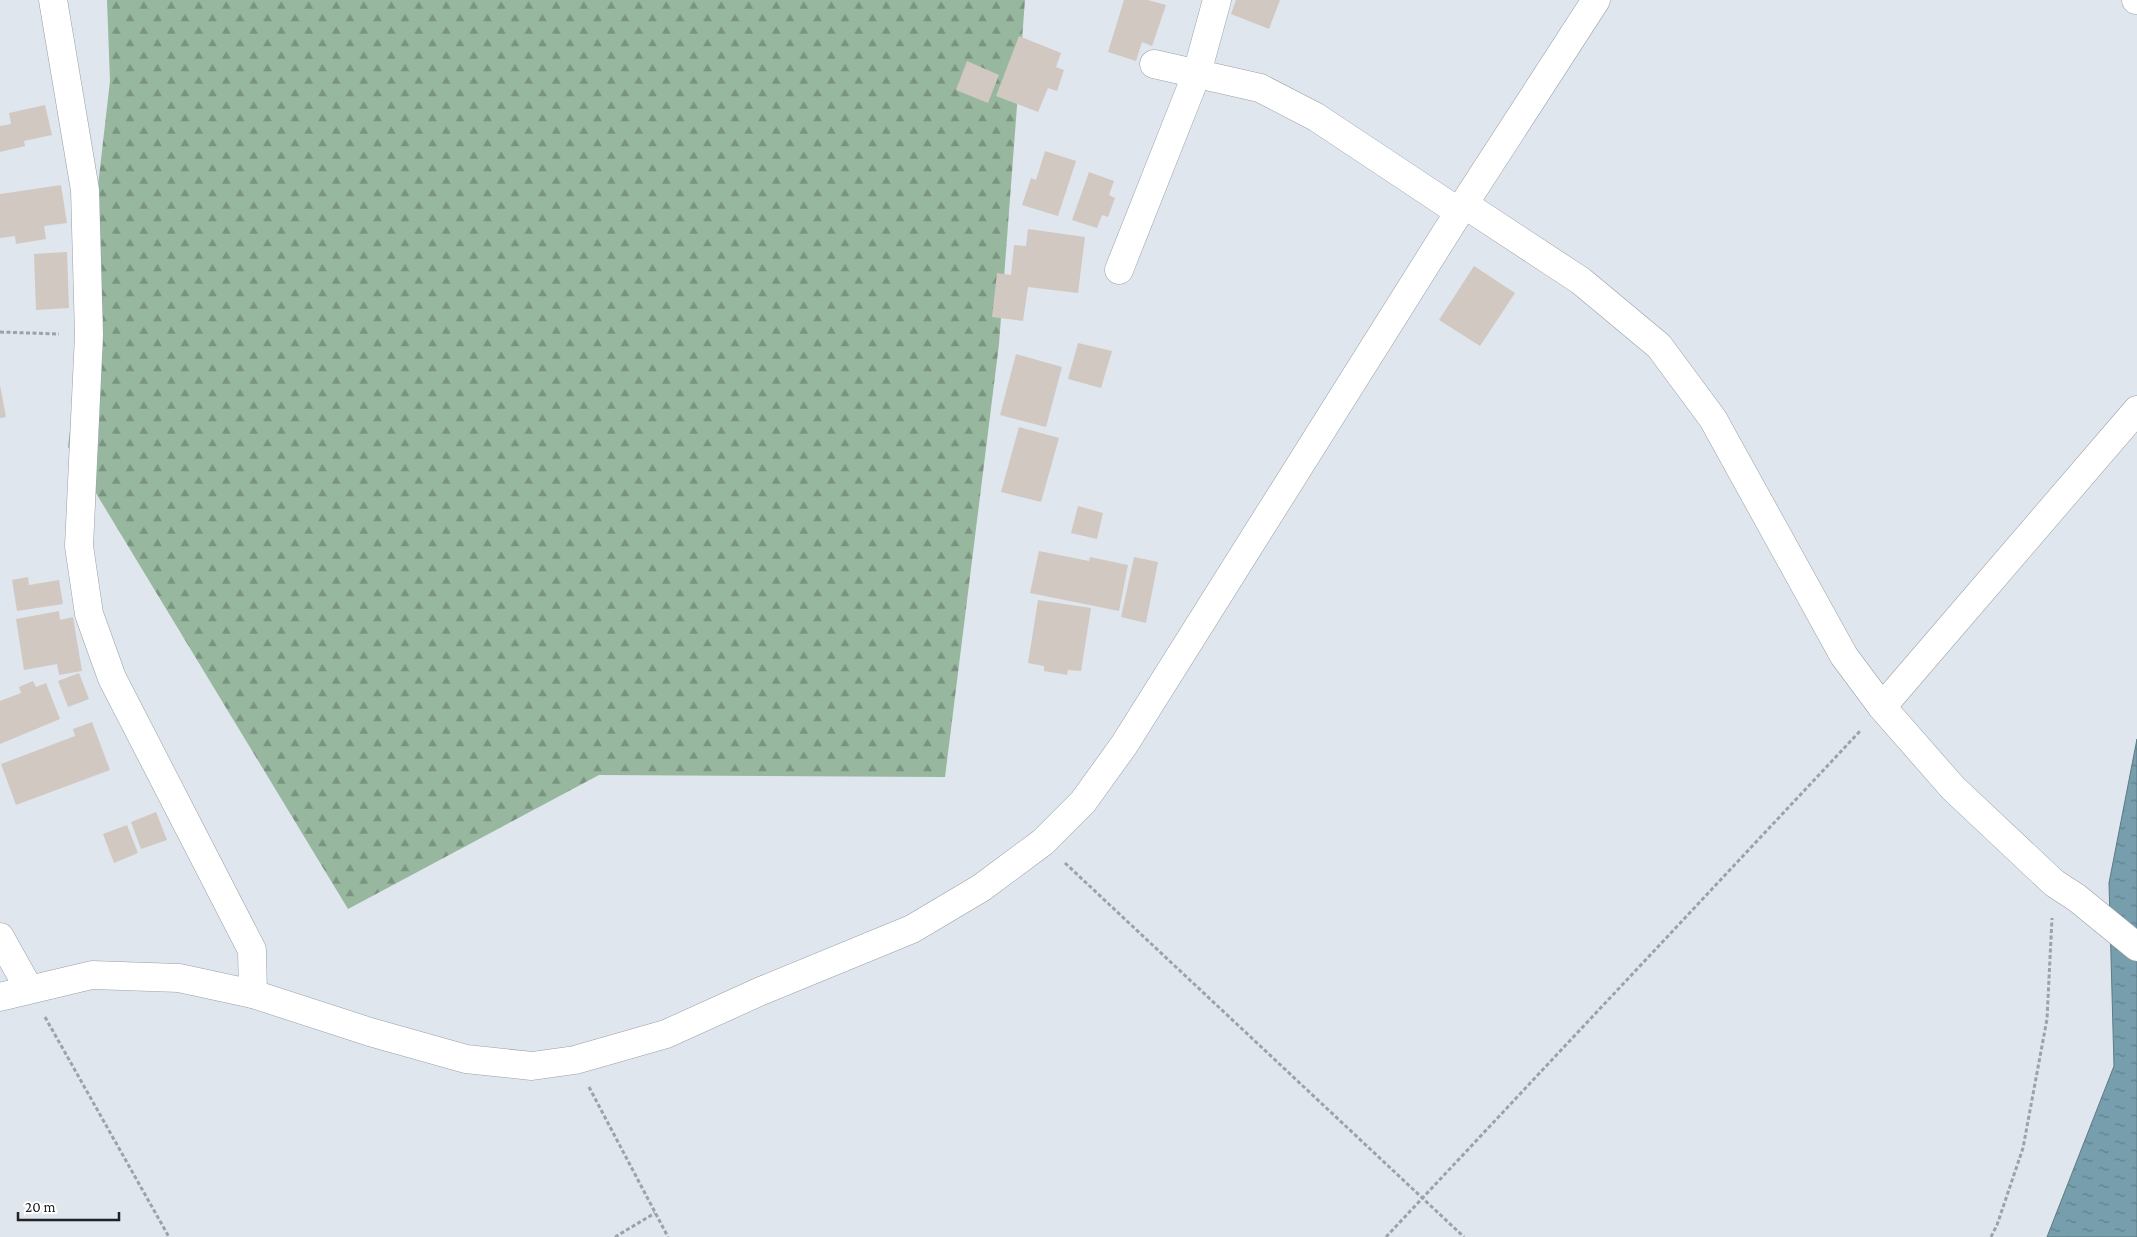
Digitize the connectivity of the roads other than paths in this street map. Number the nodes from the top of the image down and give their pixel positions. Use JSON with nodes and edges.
{"nodes":[{"id":1,"x":53,"y":0,"type":"edge"},
{"id":2,"x":1217,"y":0,"type":"edge"},
{"id":3,"x":1596,"y":0,"type":"edge"},
{"id":4,"x":1154,"y":64,"type":"dead end"},
{"id":5,"x":1197,"y":73,"type":"junction"},
{"id":6,"x":1461,"y":208,"type":"junction"},
{"id":7,"x":1119,"y":270,"type":"dead end"},
{"id":8,"x":2137,"y":410,"type":"edge"},
{"id":9,"x":1882,"y":707,"type":"junction"},
{"id":10,"x":0,"y":938,"type":"edge"},
{"id":11,"x":2137,"y":947,"type":"edge"},
{"id":12,"x":29,"y":988,"type":"junction"},
{"id":13,"x":253,"y":994,"type":"junction"},
{"id":14,"x":0,"y":997,"type":"edge"}],
"edges":[{"from":1,"to":13,"type":"street"},
{"from":2,"to":5,"type":"street"},
{"from":3,"to":6,"type":"street"},
{"from":4,"to":5,"type":"street"},
{"from":5,"to":6,"type":"street"},
{"from":5,"to":7,"type":"street"},
{"from":6,"to":9,"type":"street"},
{"from":6,"to":13,"type":"street"},
{"from":8,"to":9,"type":"street"},
{"from":9,"to":11,"type":"street"},
{"from":10,"to":12,"type":"street"},
{"from":12,"to":13,"type":"street"},
{"from":12,"to":14,"type":"street"}]}
